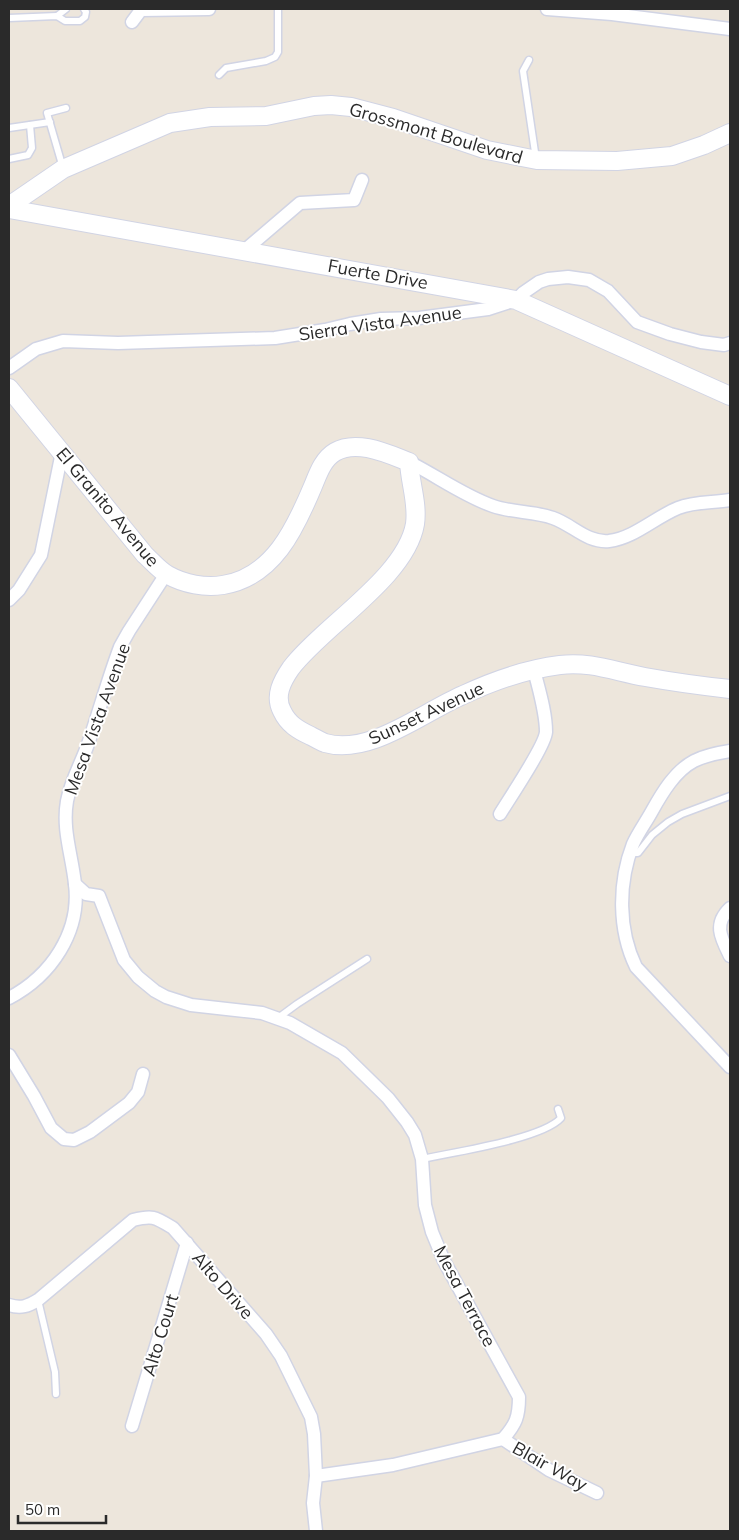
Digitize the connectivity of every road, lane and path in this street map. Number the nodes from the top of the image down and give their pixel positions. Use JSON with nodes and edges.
{"nodes":[{"id":1,"x":66,"y":9,"type":"edge"},
{"id":2,"x":84,"y":9,"type":"edge"},
{"id":3,"x":209,"y":9,"type":"edge"},
{"id":4,"x":278,"y":9,"type":"edge"},
{"id":5,"x":547,"y":9,"type":"edge"},
{"id":6,"x":57,"y":16,"type":"junction"},
{"id":7,"x":9,"y":18,"type":"edge"},
{"id":8,"x":132,"y":22,"type":"dead end"},
{"id":9,"x":730,"y":29,"type":"edge"},
{"id":10,"x":529,"y":60,"type":"dead end"},
{"id":11,"x":219,"y":75,"type":"dead end"},
{"id":12,"x":66,"y":108,"type":"dead end"},
{"id":13,"x":50,"y":122,"type":"junction"},
{"id":14,"x":30,"y":125,"type":"junction"},
{"id":15,"x":9,"y":128,"type":"edge"},
{"id":16,"x":730,"y":133,"type":"edge"},
{"id":17,"x":9,"y":159,"type":"edge"},
{"id":18,"x":536,"y":160,"type":"junction"},
{"id":19,"x":63,"y":169,"type":"junction"},
{"id":20,"x":362,"y":180,"type":"dead end"},
{"id":21,"x":9,"y":207,"type":"edge"},
{"id":22,"x":244,"y":250,"type":"junction"},
{"id":23,"x":516,"y":300,"type":"junction"},
{"id":24,"x":730,"y":343,"type":"edge"},
{"id":25,"x":9,"y":368,"type":"edge"},
{"id":26,"x":9,"y":388,"type":"edge"},
{"id":27,"x":730,"y":396,"type":"edge"},
{"id":28,"x":62,"y":452,"type":"junction"},
{"id":29,"x":409,"y":462,"type":"junction"},
{"id":30,"x":730,"y":500,"type":"edge"},
{"id":31,"x":166,"y":574,"type":"junction"},
{"id":32,"x":9,"y":600,"type":"edge"},
{"id":33,"x":534,"y":670,"type":"junction"},
{"id":34,"x":730,"y":689,"type":"edge"},
{"id":35,"x":730,"y":750,"type":"edge"},
{"id":36,"x":730,"y":796,"type":"edge"},
{"id":37,"x":500,"y":814,"type":"dead end"},
{"id":38,"x":631,"y":853,"type":"junction"},
{"id":39,"x":75,"y":884,"type":"junction"},
{"id":40,"x":730,"y":908,"type":"edge"},
{"id":41,"x":730,"y":956,"type":"edge"},
{"id":42,"x":368,"y":960,"type":"dead end"},
{"id":43,"x":9,"y":998,"type":"edge"},
{"id":44,"x":278,"y":1019,"type":"junction"},
{"id":45,"x":9,"y":1055,"type":"edge"},
{"id":46,"x":730,"y":1067,"type":"edge"},
{"id":47,"x":143,"y":1074,"type":"dead end"},
{"id":48,"x":558,"y":1109,"type":"dead end"},
{"id":49,"x":422,"y":1159,"type":"junction"},
{"id":50,"x":187,"y":1243,"type":"junction"},
{"id":51,"x":38,"y":1300,"type":"junction"},
{"id":52,"x":9,"y":1305,"type":"edge"},
{"id":53,"x":56,"y":1394,"type":"dead end"},
{"id":54,"x":132,"y":1426,"type":"dead end"},
{"id":55,"x":502,"y":1439,"type":"junction"},
{"id":56,"x":316,"y":1476,"type":"junction"},
{"id":57,"x":597,"y":1493,"type":"dead end"},
{"id":58,"x":316,"y":1531,"type":"edge"}],
"edges":[{"from":1,"to":6,"type":"lane"},
{"from":2,"to":6,"type":"lane"},
{"from":3,"to":8,"type":"street"},
{"from":4,"to":11,"type":"lane"},
{"from":5,"to":9,"type":"street"},
{"from":6,"to":7,"type":"lane"},
{"from":10,"to":18,"type":"lane"},
{"from":12,"to":13,"type":"lane"},
{"from":13,"to":14,"type":"lane"},
{"from":13,"to":19,"type":"lane"},
{"from":14,"to":15,"type":"lane"},
{"from":14,"to":17,"type":"lane"},
{"from":16,"to":18,"type":"main road","name":"Grossmont Boulevard"},
{"from":18,"to":19,"type":"main road","name":"Grossmont Boulevard"},
{"from":19,"to":21,"type":"main road","name":"Grossmont Boulevard"},
{"from":20,"to":22,"type":"street"},
{"from":21,"to":22,"type":"main road","name":"Fuerte Drive"},
{"from":22,"to":23,"type":"main road","name":"Fuerte Drive"},
{"from":23,"to":24,"type":"street","name":"Sierra Vista Avenue"},
{"from":23,"to":25,"type":"street","name":"Sierra Vista Avenue"},
{"from":23,"to":27,"type":"main road","name":"Fuerte Drive"},
{"from":26,"to":28,"type":"main road","name":"El Granito Avenue"},
{"from":28,"to":31,"type":"main road","name":"El Granito Avenue"},
{"from":28,"to":32,"type":"street"},
{"from":29,"to":30,"type":"street","name":"El Granito Avenue"},
{"from":29,"to":31,"type":"main road","name":"El Granito Avenue"},
{"from":29,"to":33,"type":"main road","name":"Sunset Avenue"},
{"from":31,"to":39,"type":"street","name":"Mesa Vista Avenue"},
{"from":33,"to":34,"type":"main road","name":"Sunset Avenue"},
{"from":33,"to":37,"type":"street"},
{"from":35,"to":38,"type":"street"},
{"from":36,"to":38,"type":"lane"},
{"from":38,"to":46,"type":"street"},
{"from":39,"to":43,"type":"street","name":"Mesa Vista Avenue"},
{"from":39,"to":44,"type":"street","name":"Mesa Terrace"},
{"from":40,"to":41,"type":"street"},
{"from":42,"to":44,"type":"lane"},
{"from":44,"to":49,"type":"street","name":"Mesa Terrace"},
{"from":45,"to":47,"type":"street"},
{"from":48,"to":49,"type":"lane"},
{"from":49,"to":55,"type":"street","name":"Mesa Terrace"},
{"from":50,"to":51,"type":"street","name":"Alto Drive"},
{"from":50,"to":54,"type":"street","name":"Alto Court"},
{"from":50,"to":56,"type":"street","name":"Alto Drive"},
{"from":51,"to":52,"type":"street","name":"Alto Drive"},
{"from":51,"to":53,"type":"lane"},
{"from":55,"to":56,"type":"street"},
{"from":55,"to":57,"type":"street","name":"Blair Way"},
{"from":56,"to":58,"type":"street","name":"Alto Drive"}]}
